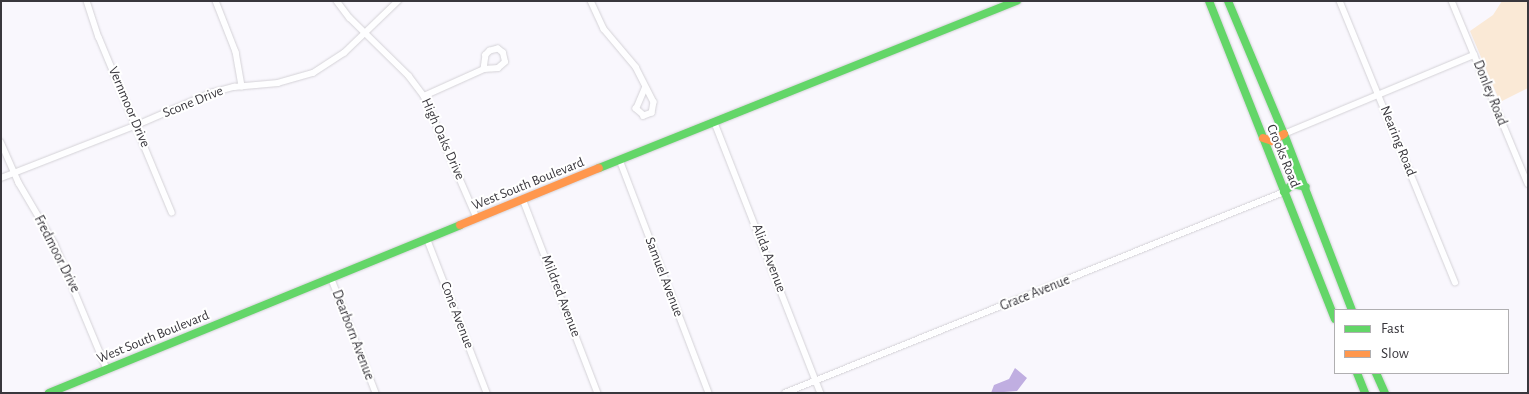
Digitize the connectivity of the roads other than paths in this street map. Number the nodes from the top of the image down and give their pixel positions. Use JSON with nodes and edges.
{"nodes":[{"id":1,"x":87,"y":1,"type":"edge"},
{"id":2,"x":216,"y":1,"type":"edge"},
{"id":3,"x":337,"y":1,"type":"edge"},
{"id":4,"x":398,"y":1,"type":"edge"},
{"id":5,"x":591,"y":1,"type":"edge"},
{"id":6,"x":1018,"y":1,"type":"edge"},
{"id":7,"x":1209,"y":1,"type":"edge"},
{"id":8,"x":1228,"y":1,"type":"edge"},
{"id":9,"x":1340,"y":1,"type":"edge"},
{"id":10,"x":1452,"y":1,"type":"edge"},
{"id":11,"x":365,"y":33,"type":"junction"},
{"id":12,"x":1474,"y":54,"type":"junction"},
{"id":13,"x":484,"y":68,"type":"dead end"},
{"id":14,"x":242,"y":86,"type":"junction"},
{"id":15,"x":645,"y":88,"type":"junction"},
{"id":16,"x":1378,"y":94,"type":"junction"},
{"id":17,"x":424,"y":96,"type":"junction"},
{"id":18,"x":715,"y":123,"type":"junction"},
{"id":19,"x":137,"y":125,"type":"junction"},
{"id":20,"x":1284,"y":134,"type":"junction"},
{"id":21,"x":1262,"y":138,"type":"junction"},
{"id":22,"x":1,"y":142,"type":"edge"},
{"id":23,"x":620,"y":160,"type":"junction"},
{"id":24,"x":15,"y":173,"type":"junction"},
{"id":25,"x":1,"y":178,"type":"edge"},
{"id":26,"x":1528,"y":184,"type":"edge"},
{"id":27,"x":1306,"y":187,"type":"junction"},
{"id":28,"x":1284,"y":192,"type":"junction"},
{"id":29,"x":523,"y":199,"type":"junction"},
{"id":30,"x":172,"y":212,"type":"dead end"},
{"id":31,"x":477,"y":218,"type":"junction"},
{"id":32,"x":427,"y":238,"type":"junction"},
{"id":33,"x":331,"y":277,"type":"junction"},
{"id":34,"x":1455,"y":282,"type":"dead end"},
{"id":35,"x":1352,"y":309,"type":"edge"},
{"id":36,"x":1334,"y":317,"type":"edge"},
{"id":37,"x":107,"y":369,"type":"junction"},
{"id":38,"x":1357,"y":374,"type":"edge"},
{"id":39,"x":1376,"y":374,"type":"edge"},
{"id":40,"x":816,"y":380,"type":"junction"},
{"id":41,"x":49,"y":393,"type":"edge"},
{"id":42,"x":376,"y":393,"type":"edge"},
{"id":43,"x":487,"y":393,"type":"edge"},
{"id":44,"x":598,"y":393,"type":"edge"},
{"id":45,"x":709,"y":393,"type":"edge"},
{"id":46,"x":785,"y":393,"type":"edge"},
{"id":47,"x":821,"y":393,"type":"edge"},
{"id":48,"x":1365,"y":393,"type":"edge"},
{"id":49,"x":1384,"y":393,"type":"edge"}],
"edges":[{"from":1,"to":19,"type":"street","name":"Vernmoor Drive"},
{"from":2,"to":14,"type":"street"},
{"from":3,"to":11,"type":"street","name":"High Oaks Drive"},
{"from":4,"to":11,"type":"street","name":"Scone Drive"},
{"from":5,"to":15,"type":"street"},
{"from":6,"to":18,"type":"street","name":"West South Boulevard"},
{"from":7,"to":21,"type":"street","name":"Crooks Road"},
{"from":8,"to":20,"type":"street","name":"Crooks Road"},
{"from":9,"to":16,"type":"street","name":"Nearing Road"},
{"from":10,"to":12,"type":"street","name":"Donley Road"},
{"from":11,"to":14,"type":"street","name":"Scone Drive"},
{"from":11,"to":17,"type":"street","name":"High Oaks Drive"},
{"from":12,"to":16,"type":"street"},
{"from":12,"to":26,"type":"street","name":"Donley Road"},
{"from":13,"to":17,"type":"street"},
{"from":14,"to":19,"type":"street","name":"Scone Drive"},
{"from":15,"to":15,"type":"street"},
{"from":16,"to":20,"type":"street"},
{"from":16,"to":34,"type":"street","name":"Nearing Road"},
{"from":17,"to":31,"type":"street","name":"High Oaks Drive"},
{"from":18,"to":23,"type":"street","name":"West South Boulevard"},
{"from":18,"to":40,"type":"street","name":"Alida Avenue"},
{"from":19,"to":24,"type":"street","name":"Scone Drive"},
{"from":19,"to":30,"type":"street","name":"Vernmoor Drive"},
{"from":20,"to":21,"type":"street"},
{"from":20,"to":27,"type":"street","name":"Crooks Road"},
{"from":21,"to":28,"type":"street","name":"Crooks Road"},
{"from":22,"to":24,"type":"street","name":"Fredmoor Drive"},
{"from":23,"to":29,"type":"street","name":"West South Boulevard"},
{"from":23,"to":45,"type":"street","name":"Samuel Avenue"},
{"from":24,"to":25,"type":"street","name":"Scone Drive"},
{"from":24,"to":37,"type":"street","name":"Fredmoor Drive"},
{"from":27,"to":28,"type":"street"},
{"from":27,"to":35,"type":"street","name":"Crooks Road"},
{"from":28,"to":36,"type":"street","name":"Crooks Road"},
{"from":28,"to":40,"type":"street","name":"Grace Avenue"},
{"from":29,"to":31,"type":"street","name":"West South Boulevard"},
{"from":29,"to":44,"type":"street","name":"Mildred Avenue"},
{"from":31,"to":32,"type":"street","name":"West South Boulevard"},
{"from":32,"to":33,"type":"street","name":"West South Boulevard"},
{"from":32,"to":43,"type":"street","name":"Cone Avenue"},
{"from":33,"to":37,"type":"street","name":"West South Boulevard"},
{"from":33,"to":42,"type":"street","name":"Dearborn Avenue"},
{"from":37,"to":41,"type":"street","name":"West South Boulevard"},
{"from":38,"to":48,"type":"street"},
{"from":39,"to":49,"type":"street"},
{"from":40,"to":46,"type":"street","name":"Grace Avenue"},
{"from":40,"to":47,"type":"street","name":"Alida Avenue"}]}
